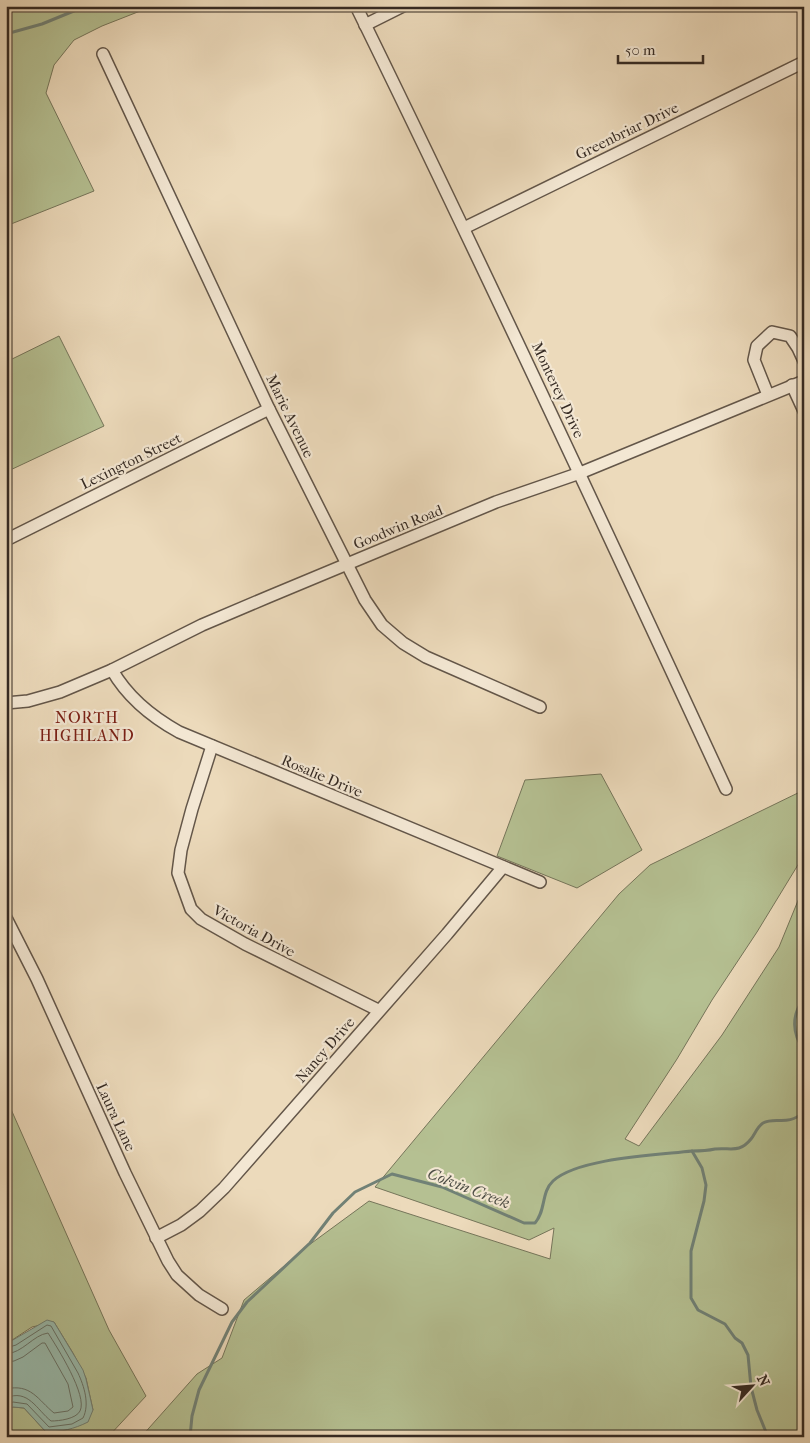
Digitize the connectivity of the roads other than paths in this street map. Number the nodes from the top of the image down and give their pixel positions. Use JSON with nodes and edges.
{"nodes":[{"id":1,"x":356,"y":6,"type":"edge"},
{"id":2,"x":403,"y":6,"type":"edge"},
{"id":3,"x":365,"y":25,"type":"junction"},
{"id":4,"x":103,"y":54,"type":"dead end"},
{"id":5,"x":804,"y":62,"type":"edge"},
{"id":6,"x":464,"y":228,"type":"junction"},
{"id":7,"x":804,"y":361,"type":"edge"},
{"id":8,"x":804,"y":381,"type":"edge"},
{"id":9,"x":792,"y":385,"type":"junction"},
{"id":10,"x":768,"y":395,"type":"junction"},
{"id":11,"x":269,"y":409,"type":"junction"},
{"id":12,"x":804,"y":411,"type":"edge"},
{"id":13,"x":580,"y":473,"type":"junction"},
{"id":14,"x":6,"y":540,"type":"edge"},
{"id":15,"x":346,"y":565,"type":"junction"},
{"id":16,"x":112,"y":670,"type":"junction"},
{"id":17,"x":6,"y":703,"type":"edge"},
{"id":18,"x":540,"y":707,"type":"dead end"},
{"id":19,"x":212,"y":746,"type":"junction"},
{"id":20,"x":726,"y":789,"type":"dead end"},
{"id":21,"x":503,"y":867,"type":"junction"},
{"id":22,"x":540,"y":882,"type":"dead end"},
{"id":23,"x":6,"y":918,"type":"edge"},
{"id":24,"x":378,"y":1010,"type":"junction"},
{"id":25,"x":156,"y":1238,"type":"junction"},
{"id":26,"x":222,"y":1309,"type":"dead end"}],
"edges":[{"from":1,"to":3,"type":"street","name":"Monterey Drive"},
{"from":2,"to":3,"type":"street"},
{"from":3,"to":6,"type":"street","name":"Monterey Drive"},
{"from":4,"to":11,"type":"street","name":"Marie Avenue"},
{"from":5,"to":6,"type":"street","name":"Greenbriar Drive"},
{"from":6,"to":13,"type":"street","name":"Monterey Drive"},
{"from":7,"to":10,"type":"street"},
{"from":8,"to":9,"type":"street","name":"Goodwin Road"},
{"from":9,"to":10,"type":"street","name":"Goodwin Road"},
{"from":9,"to":12,"type":"street"},
{"from":10,"to":13,"type":"street","name":"Goodwin Road"},
{"from":11,"to":14,"type":"street","name":"Lexington Street"},
{"from":11,"to":15,"type":"street","name":"Marie Avenue"},
{"from":13,"to":15,"type":"street","name":"Goodwin Road"},
{"from":13,"to":20,"type":"street","name":"Monterey Drive"},
{"from":15,"to":16,"type":"street","name":"Goodwin Road"},
{"from":15,"to":18,"type":"street","name":"Marie Avenue"},
{"from":16,"to":17,"type":"street","name":"Goodwin Road"},
{"from":16,"to":19,"type":"street","name":"Rosalie Drive"},
{"from":19,"to":21,"type":"street","name":"Rosalie Drive"},
{"from":19,"to":24,"type":"street","name":"Victoria Drive"},
{"from":21,"to":22,"type":"street","name":"Rosalie Drive"},
{"from":21,"to":24,"type":"street","name":"Nancy Drive"},
{"from":23,"to":25,"type":"street","name":"Laura Lane"},
{"from":24,"to":25,"type":"street","name":"Nancy Drive"},
{"from":25,"to":26,"type":"street","name":"Laura Lane"}]}
